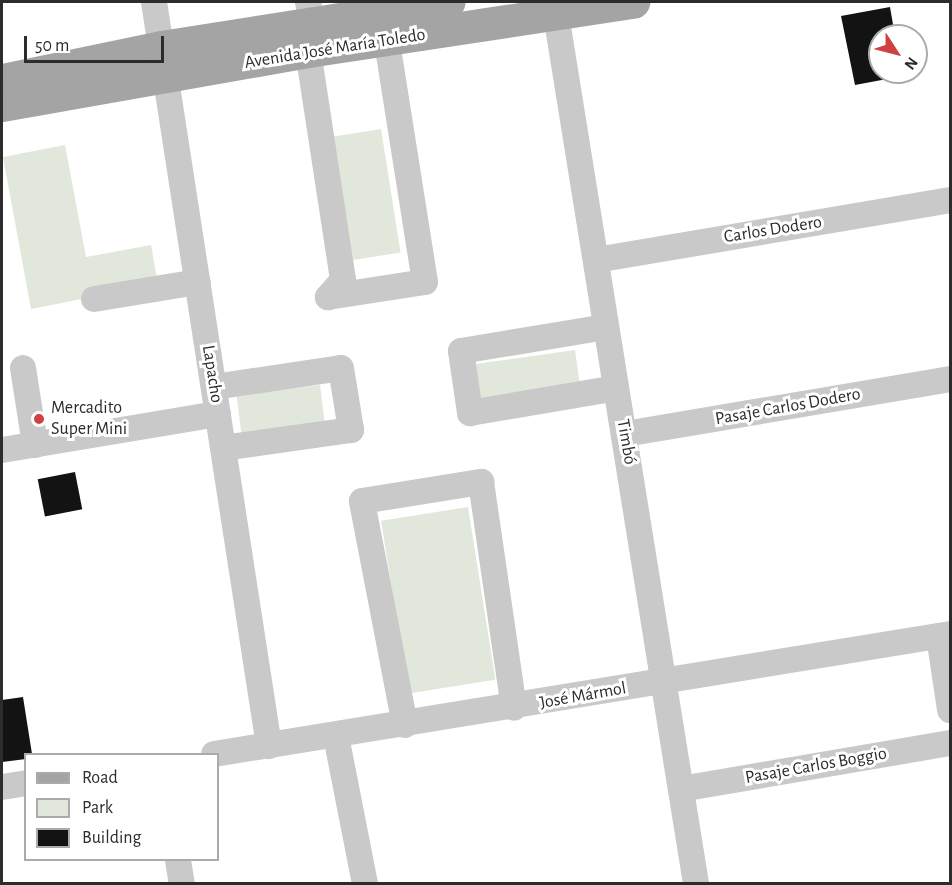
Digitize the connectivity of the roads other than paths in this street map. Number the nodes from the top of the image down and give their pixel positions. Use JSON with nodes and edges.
{"nodes":[{"id":1,"x":154,"y":2,"type":"edge"},
{"id":2,"x":449,"y":2,"type":"edge"},
{"id":3,"x":633,"y":2,"type":"edge"},
{"id":4,"x":555,"y":8,"type":"edge"},
{"id":5,"x":309,"y":25,"type":"edge"},
{"id":6,"x":387,"y":42,"type":"junction"},
{"id":7,"x":164,"y":62,"type":"junction"},
{"id":8,"x":2,"y":80,"type":"edge"},
{"id":9,"x":2,"y":105,"type":"edge"},
{"id":10,"x":951,"y":200,"type":"edge"},
{"id":11,"x":596,"y":260,"type":"junction"},
{"id":12,"x":198,"y":282,"type":"junction"},
{"id":13,"x":94,"y":299,"type":"dead end"},
{"id":14,"x":606,"y":327,"type":"junction"},
{"id":15,"x":23,"y":368,"type":"dead end"},
{"id":16,"x":951,"y":380,"type":"edge"},
{"id":17,"x":214,"y":387,"type":"junction"},
{"id":18,"x":616,"y":388,"type":"junction"},
{"id":19,"x":218,"y":414,"type":"junction"},
{"id":20,"x":625,"y":434,"type":"junction"},
{"id":21,"x":35,"y":445,"type":"junction"},
{"id":22,"x":223,"y":448,"type":"junction"},
{"id":23,"x":2,"y":450,"type":"edge"},
{"id":24,"x":945,"y":635,"type":"edge"},
{"id":25,"x":663,"y":682,"type":"junction"},
{"id":26,"x":514,"y":708,"type":"junction"},
{"id":27,"x":951,"y":710,"type":"edge"},
{"id":28,"x":405,"y":725,"type":"junction"},
{"id":29,"x":336,"y":736,"type":"junction"},
{"id":30,"x":951,"y":743,"type":"edge"},
{"id":31,"x":269,"y":746,"type":"junction"},
{"id":32,"x":219,"y":753,"type":"edge"},
{"id":33,"x":24,"y":783,"type":"edge"},
{"id":34,"x":2,"y":787,"type":"edge"},
{"id":35,"x":681,"y":789,"type":"junction"},
{"id":36,"x":178,"y":861,"type":"edge"},
{"id":37,"x":182,"y":884,"type":"edge"},
{"id":38,"x":365,"y":884,"type":"edge"},
{"id":39,"x":696,"y":884,"type":"edge"}],
"edges":[{"from":1,"to":7,"type":"street","name":"Lapacho"},
{"from":2,"to":5,"type":"main road","name":"Avenida José María Toledo"},
{"from":3,"to":4,"type":"main road","name":"Avenida José María Toledo"},
{"from":4,"to":6,"type":"main road","name":"Avenida José María Toledo"},
{"from":4,"to":11,"type":"street","name":"Timbó"},
{"from":5,"to":6,"type":"main road","name":"Avenida José María Toledo"},
{"from":5,"to":6,"type":"street"},
{"from":5,"to":7,"type":"main road","name":"Avenida José María Toledo"},
{"from":7,"to":8,"type":"main road","name":"Avenida José María Toledo"},
{"from":7,"to":9,"type":"main road","name":"Avenida José María Toledo"},
{"from":7,"to":12,"type":"street","name":"Lapacho"},
{"from":10,"to":11,"type":"street","name":"Carlos Dodero"},
{"from":11,"to":14,"type":"street","name":"Timbó"},
{"from":12,"to":13,"type":"street"},
{"from":12,"to":17,"type":"street","name":"Lapacho"},
{"from":14,"to":18,"type":"street","name":"Timbó"},
{"from":14,"to":18,"type":"street"},
{"from":15,"to":21,"type":"street"},
{"from":16,"to":20,"type":"street","name":"Pasaje Carlos Dodero"},
{"from":17,"to":19,"type":"street","name":"Lapacho"},
{"from":17,"to":22,"type":"street"},
{"from":18,"to":20,"type":"street","name":"Timbó"},
{"from":19,"to":21,"type":"street"},
{"from":19,"to":22,"type":"street","name":"Lapacho"},
{"from":20,"to":25,"type":"street","name":"Timbó"},
{"from":21,"to":23,"type":"street"},
{"from":22,"to":31,"type":"street","name":"Lapacho"},
{"from":24,"to":25,"type":"street","name":"José Mármol"},
{"from":24,"to":27,"type":"street"},
{"from":25,"to":26,"type":"street","name":"José Mármol"},
{"from":25,"to":35,"type":"street","name":"Timbó"},
{"from":26,"to":28,"type":"street","name":"José Mármol"},
{"from":26,"to":28,"type":"street"},
{"from":28,"to":29,"type":"street","name":"José Mármol"},
{"from":29,"to":31,"type":"street","name":"José Mármol"},
{"from":29,"to":38,"type":"street"},
{"from":30,"to":35,"type":"street","name":"Pasaje Carlos Boggio"},
{"from":31,"to":32,"type":"street","name":"José Mármol"},
{"from":33,"to":34,"type":"street"},
{"from":35,"to":39,"type":"street","name":"Timbó"},
{"from":36,"to":37,"type":"street"}]}
